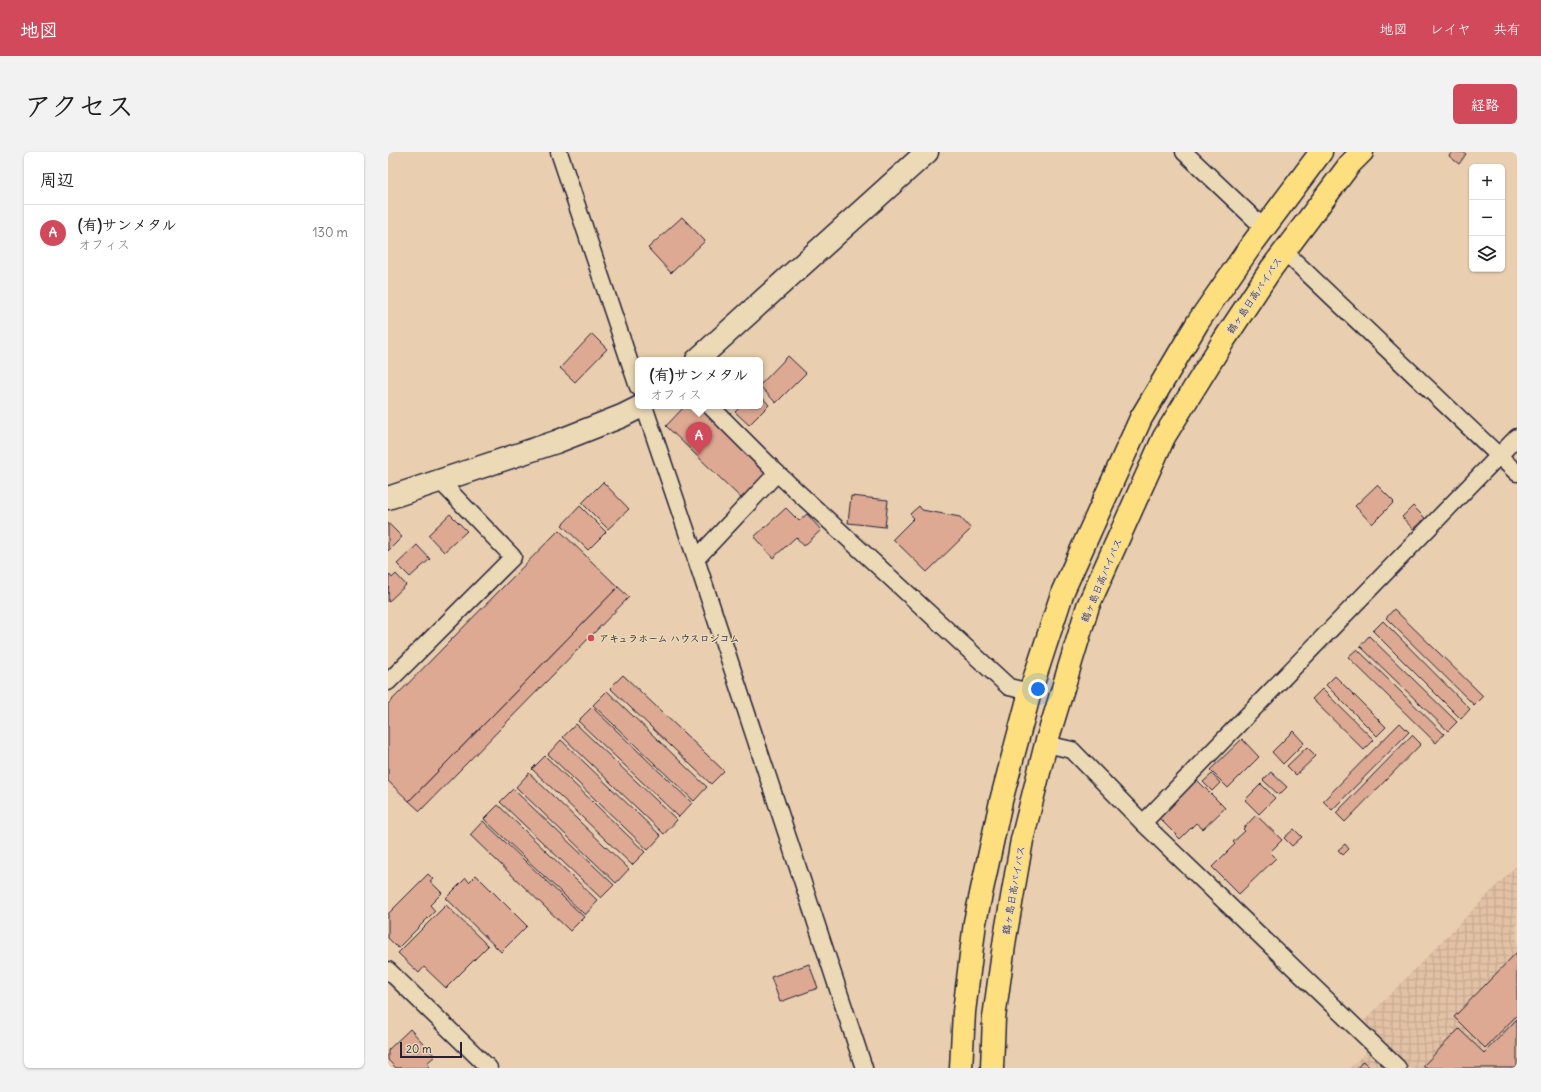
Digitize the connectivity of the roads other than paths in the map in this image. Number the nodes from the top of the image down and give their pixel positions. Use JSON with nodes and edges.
{"nodes":[{"id":1,"x":559,"y":152,"type":"edge"},
{"id":2,"x":927,"y":152,"type":"edge"},
{"id":3,"x":1184,"y":152,"type":"edge"},
{"id":4,"x":1321,"y":152,"type":"edge"},
{"id":5,"x":1362,"y":152,"type":"edge"},
{"id":6,"x":1264,"y":228,"type":"junction"},
{"id":7,"x":1284,"y":251,"type":"junction"},
{"id":8,"x":701,"y":357,"type":"edge"},
{"id":9,"x":635,"y":378,"type":"edge"},
{"id":10,"x":637,"y":409,"type":"edge"},
{"id":11,"x":644,"y":409,"type":"edge"},
{"id":12,"x":713,"y":409,"type":"edge"},
{"id":13,"x":1517,"y":437,"type":"edge"},
{"id":14,"x":1499,"y":456,"type":"junction"},
{"id":15,"x":777,"y":473,"type":"junction"},
{"id":16,"x":1517,"y":473,"type":"edge"},
{"id":17,"x":440,"y":481,"type":"junction"},
{"id":18,"x":388,"y":498,"type":"edge"},
{"id":19,"x":696,"y":559,"type":"junction"},
{"id":20,"x":388,"y":682,"type":"edge"},
{"id":21,"x":1030,"y":692,"type":"junction"},
{"id":22,"x":1046,"y":744,"type":"junction"},
{"id":23,"x":1143,"y":823,"type":"junction"},
{"id":24,"x":388,"y":970,"type":"edge"},
{"id":25,"x":489,"y":1068,"type":"edge"},
{"id":26,"x":864,"y":1068,"type":"edge"},
{"id":27,"x":961,"y":1068,"type":"edge"},
{"id":28,"x":992,"y":1068,"type":"edge"},
{"id":29,"x":1398,"y":1068,"type":"edge"}],
"edges":[{"from":1,"to":9,"type":"street"},
{"from":2,"to":8,"type":"street"},
{"from":3,"to":6,"type":"street"},
{"from":4,"to":6,"type":"highway"},
{"from":5,"to":7,"type":"highway","name":"鶴ヶ島日高バイパス"},
{"from":6,"to":21,"type":"highway"},
{"from":7,"to":14,"type":"street"},
{"from":7,"to":22,"type":"highway","name":"鶴ヶ島日高バイパス"},
{"from":10,"to":17,"type":"street"},
{"from":11,"to":19,"type":"street"},
{"from":12,"to":15,"type":"street"},
{"from":13,"to":14,"type":"street"},
{"from":14,"to":16,"type":"street"},
{"from":14,"to":23,"type":"street"},
{"from":15,"to":19,"type":"street"},
{"from":15,"to":21,"type":"street"},
{"from":17,"to":18,"type":"street"},
{"from":17,"to":20,"type":"street"},
{"from":19,"to":26,"type":"street"},
{"from":21,"to":27,"type":"highway"},
{"from":22,"to":23,"type":"street"},
{"from":22,"to":28,"type":"highway","name":"鶴ヶ島日高バイパス"},
{"from":23,"to":29,"type":"street"},
{"from":24,"to":25,"type":"street"}]}
